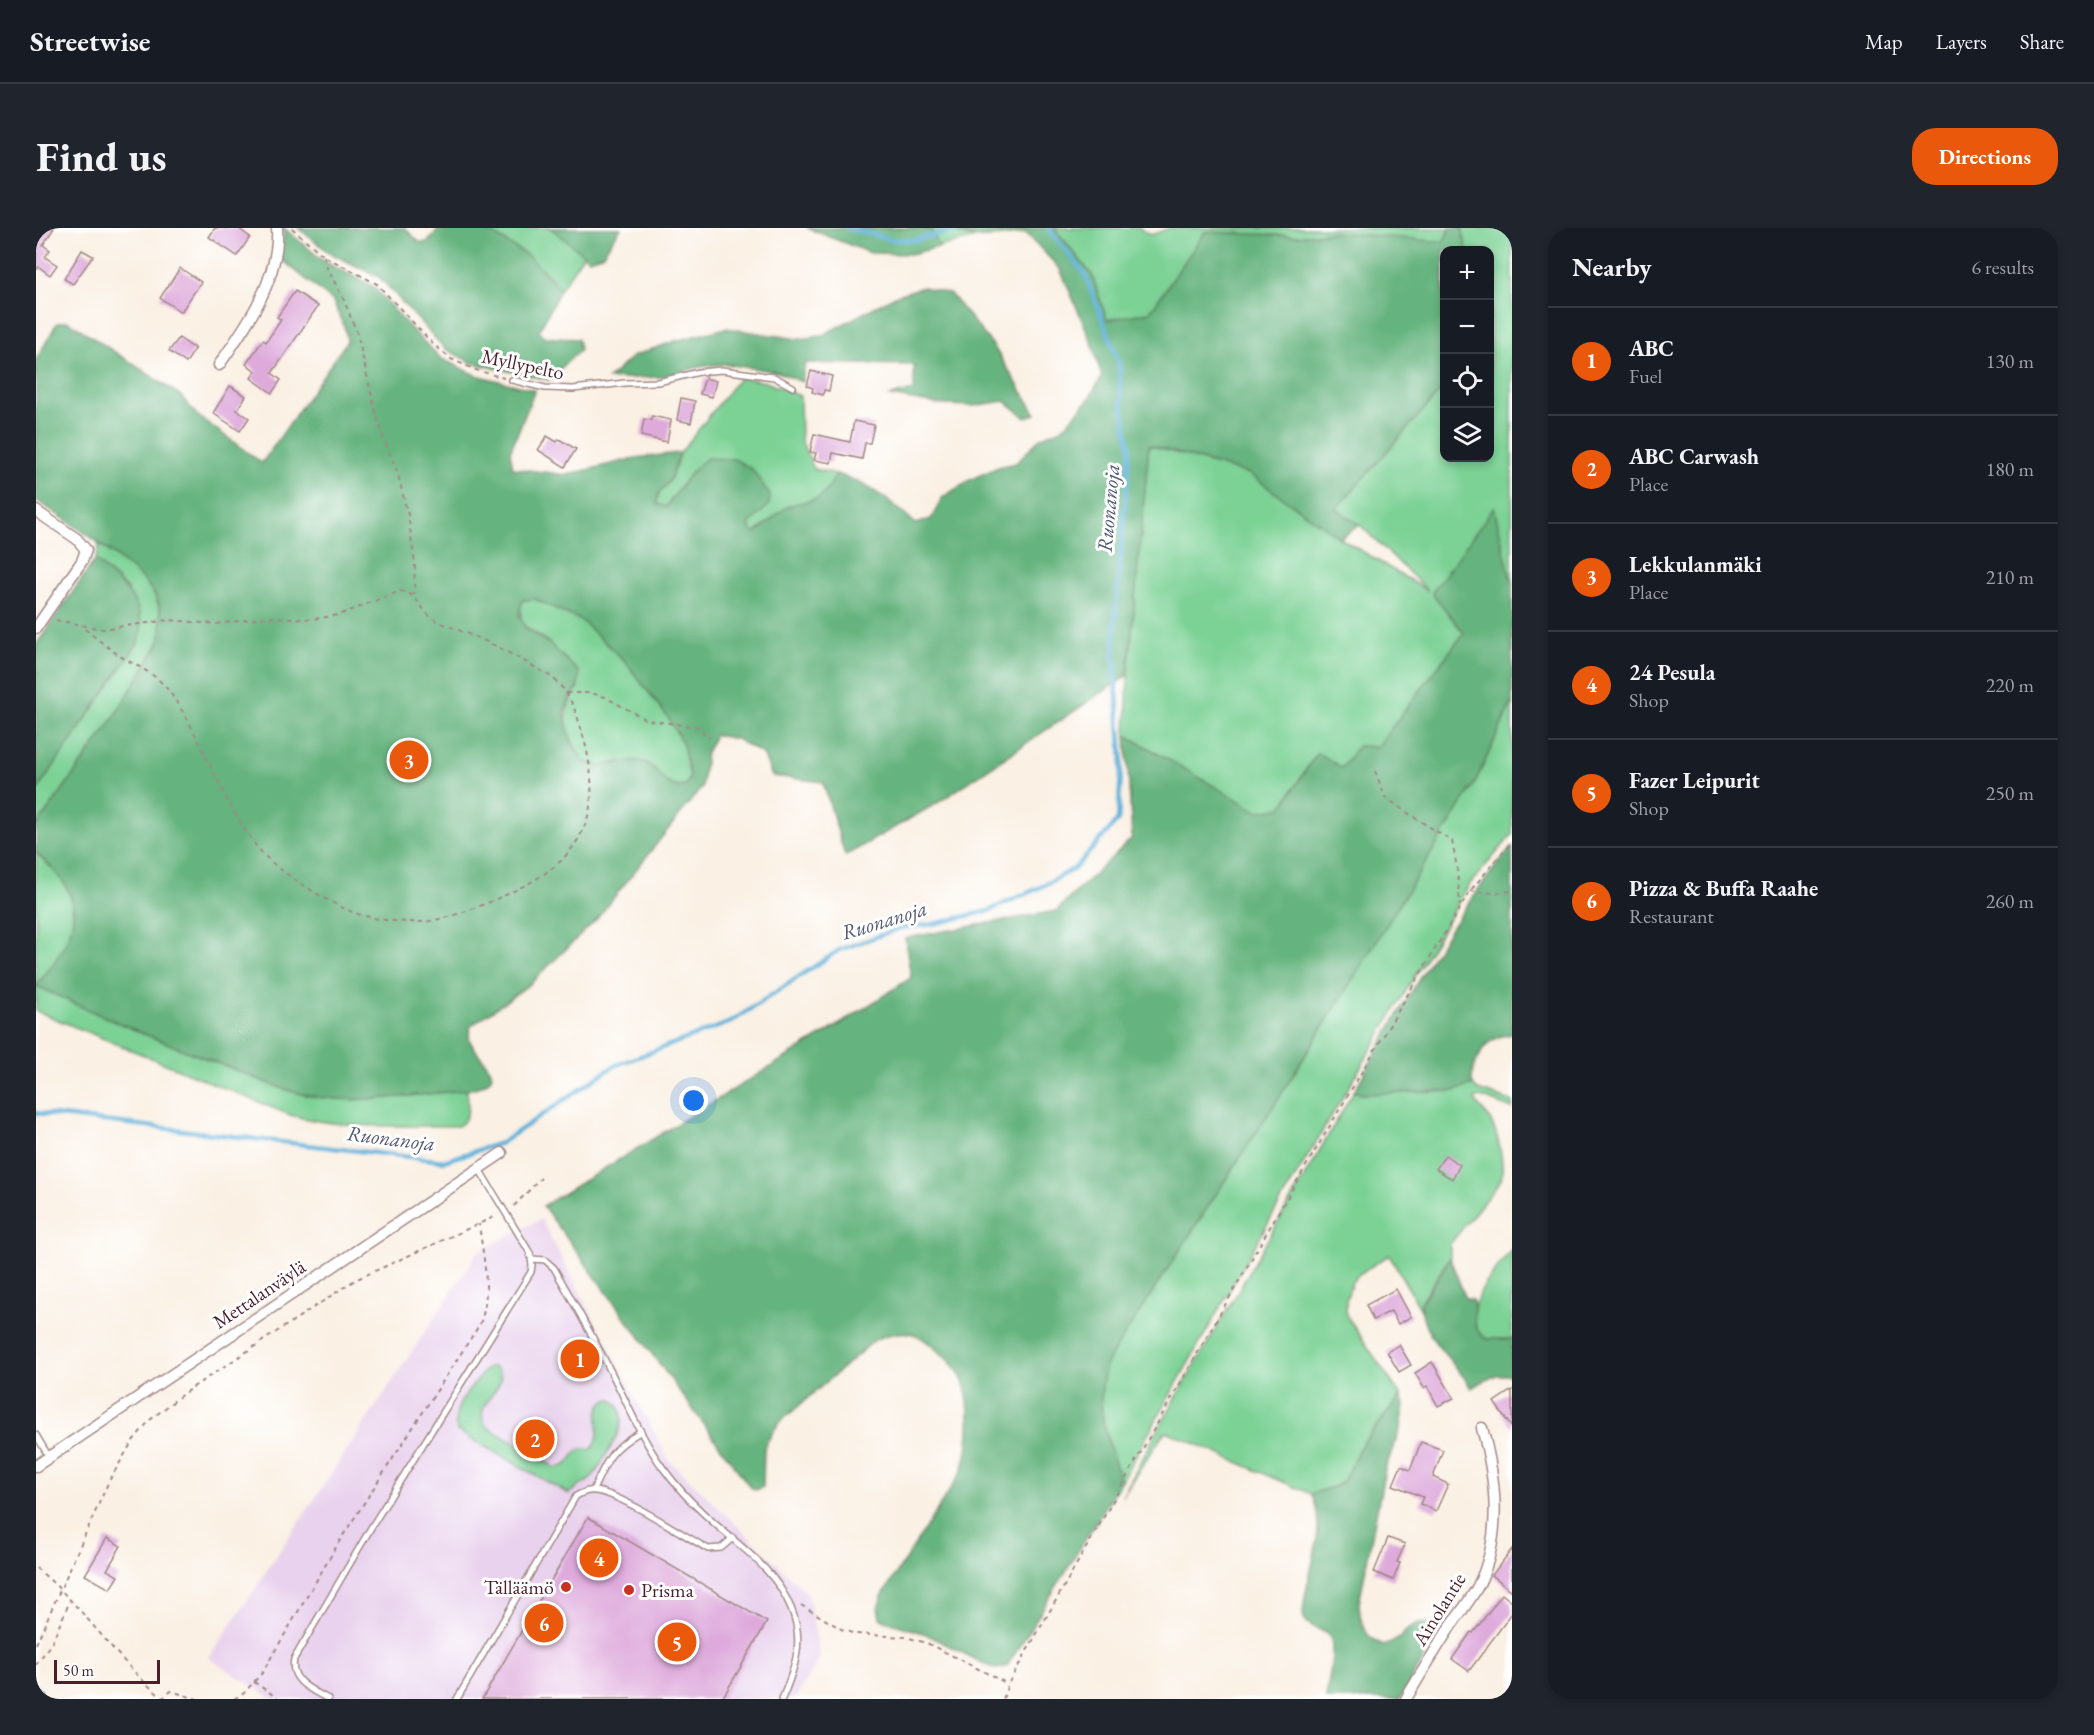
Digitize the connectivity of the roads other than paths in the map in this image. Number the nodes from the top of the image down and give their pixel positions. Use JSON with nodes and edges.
{"nodes":[{"id":1,"x":277,"y":228,"type":"edge"},
{"id":2,"x":219,"y":365,"type":"dead end"},
{"id":3,"x":512,"y":380,"type":"road end"},
{"id":4,"x":794,"y":387,"type":"dead end"},
{"id":5,"x":36,"y":511,"type":"edge"},
{"id":6,"x":38,"y":626,"type":"edge"},
{"id":7,"x":502,"y":1153,"type":"dead end"},
{"id":8,"x":479,"y":1169,"type":"junction"},
{"id":9,"x":532,"y":1259,"type":"junction"},
{"id":10,"x":1482,"y":1428,"type":"dead end"},
{"id":11,"x":641,"y":1431,"type":"junction"},
{"id":12,"x":36,"y":1435,"type":"edge"},
{"id":13,"x":49,"y":1457,"type":"junction"},
{"id":14,"x":36,"y":1466,"type":"edge"},
{"id":15,"x":593,"y":1490,"type":"junction"},
{"id":16,"x":733,"y":1538,"type":"junction"},
{"id":17,"x":328,"y":1699,"type":"edge"},
{"id":18,"x":457,"y":1699,"type":"edge"},
{"id":19,"x":782,"y":1699,"type":"edge"},
{"id":20,"x":1406,"y":1699,"type":"edge"}],
"edges":[{"from":1,"to":2,"type":"street"},
{"from":3,"to":4,"type":"lane","name":"Myllypelto"},
{"from":5,"to":6,"type":"street"},
{"from":7,"to":8,"type":"street","name":"Mettalanväylä"},
{"from":8,"to":9,"type":"lane"},
{"from":8,"to":13,"type":"street","name":"Mettalanväylä"},
{"from":9,"to":11,"type":"lane"},
{"from":9,"to":17,"type":"lane"},
{"from":10,"to":20,"type":"street","name":"Ainolantie"},
{"from":11,"to":15,"type":"lane"},
{"from":11,"to":16,"type":"lane"},
{"from":12,"to":13,"type":"lane"},
{"from":13,"to":14,"type":"street","name":"Mettalanväylä"},
{"from":15,"to":16,"type":"lane"},
{"from":15,"to":18,"type":"lane"},
{"from":16,"to":19,"type":"lane"}]}
